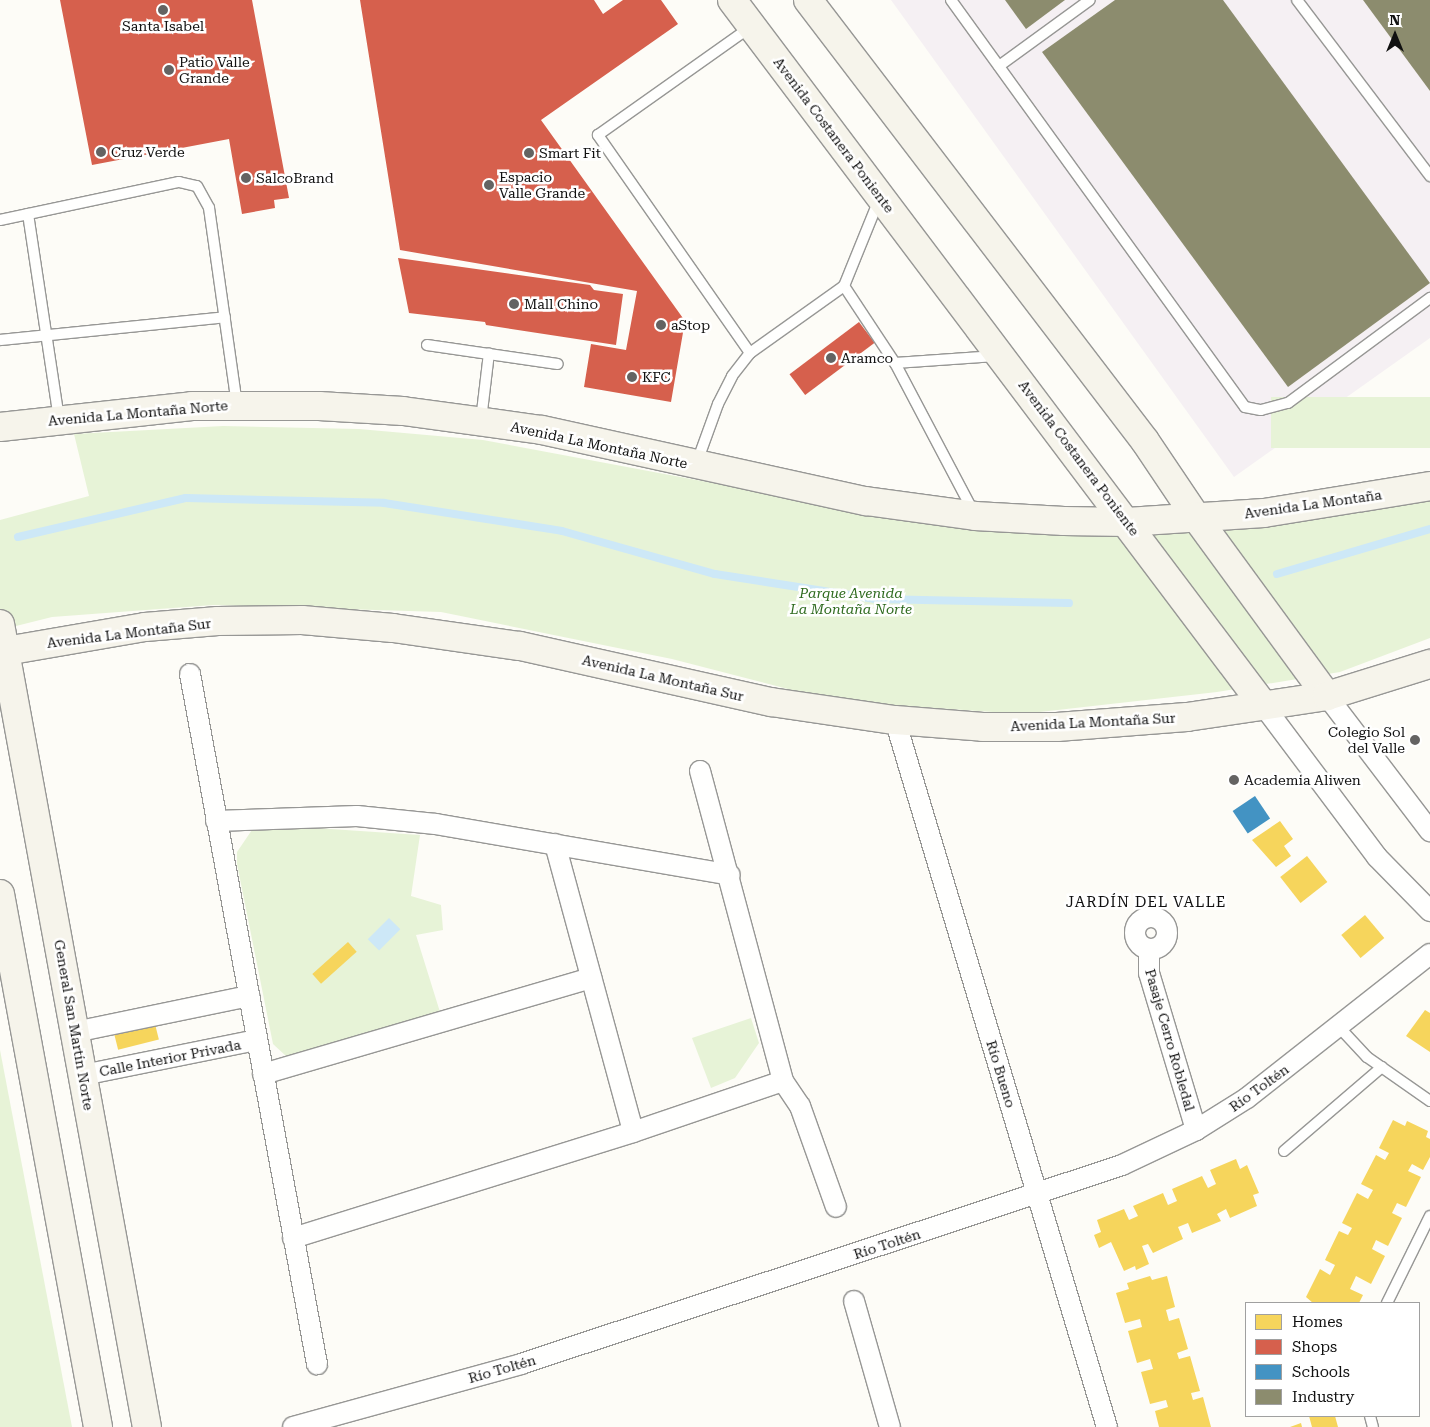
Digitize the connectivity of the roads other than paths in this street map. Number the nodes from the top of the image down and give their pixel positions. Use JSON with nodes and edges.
{"nodes":[{"id":1,"x":732,"y":0,"type":"edge"},
{"id":2,"x":808,"y":0,"type":"edge"},
{"id":3,"x":951,"y":0,"type":"edge"},
{"id":4,"x":1090,"y":0,"type":"edge"},
{"id":5,"x":1297,"y":0,"type":"edge"},
{"id":6,"x":752,"y":26,"type":"junction"},
{"id":7,"x":999,"y":66,"type":"junction"},
{"id":8,"x":1430,"y":176,"type":"edge"},
{"id":9,"x":881,"y":197,"type":"junction"},
{"id":10,"x":28,"y":214,"type":"junction"},
{"id":11,"x":0,"y":220,"type":"edge"},
{"id":12,"x":844,"y":286,"type":"junction"},
{"id":13,"x":1430,"y":298,"type":"edge"},
{"id":14,"x":225,"y":317,"type":"junction"},
{"id":15,"x":47,"y":336,"type":"junction"},
{"id":16,"x":0,"y":340,"type":"edge"},
{"id":17,"x":427,"y":345,"type":"dead end"},
{"id":18,"x":489,"y":353,"type":"junction"},
{"id":19,"x":750,"y":353,"type":"junction"},
{"id":20,"x":1000,"y":356,"type":"junction"},
{"id":21,"x":895,"y":363,"type":"junction"},
{"id":22,"x":558,"y":364,"type":"dead end"},
{"id":23,"x":238,"y":404,"type":"junction"},
{"id":24,"x":59,"y":419,"type":"junction"},
{"id":25,"x":481,"y":421,"type":"junction"},
{"id":26,"x":0,"y":427,"type":"edge"},
{"id":27,"x":696,"y":465,"type":"junction"},
{"id":28,"x":1430,"y":486,"type":"edge"},
{"id":29,"x":975,"y":516,"type":"junction"},
{"id":30,"x":1196,"y":517,"type":"junction"},
{"id":31,"x":1127,"y":522,"type":"junction"},
{"id":32,"x":0,"y":624,"type":"edge"},
{"id":33,"x":2,"y":652,"type":"edge"},
{"id":34,"x":1430,"y":664,"type":"edge"},
{"id":35,"x":190,"y":674,"type":"dead end"},
{"id":36,"x":1327,"y":696,"type":"junction"},
{"id":37,"x":1264,"y":705,"type":"junction"},
{"id":38,"x":895,"y":720,"type":"junction"},
{"id":39,"x":700,"y":771,"type":"dead end"},
{"id":40,"x":216,"y":821,"type":"junction"},
{"id":41,"x":1430,"y":831,"type":"edge"},
{"id":42,"x":555,"y":844,"type":"junction"},
{"id":43,"x":730,"y":875,"type":"junction"},
{"id":44,"x":0,"y":894,"type":"edge"},
{"id":45,"x":1430,"y":911,"type":"edge"},
{"id":46,"x":1149,"y":949,"type":"dead end"},
{"id":47,"x":1430,"y":954,"type":"edge"},
{"id":48,"x":591,"y":978,"type":"junction"},
{"id":49,"x":249,"y":996,"type":"junction"},
{"id":50,"x":1339,"y":1028,"type":"junction"},
{"id":51,"x":75,"y":1032,"type":"junction"},
{"id":52,"x":257,"y":1040,"type":"junction"},
{"id":53,"x":1382,"y":1067,"type":"junction"},
{"id":54,"x":263,"y":1074,"type":"junction"},
{"id":55,"x":83,"y":1075,"type":"junction"},
{"id":56,"x":783,"y":1081,"type":"junction"},
{"id":57,"x":1430,"y":1101,"type":"edge"},
{"id":58,"x":1196,"y":1130,"type":"junction"},
{"id":59,"x":633,"y":1132,"type":"junction"},
{"id":60,"x":1284,"y":1151,"type":"dead end"},
{"id":61,"x":1037,"y":1194,"type":"junction"},
{"id":62,"x":836,"y":1208,"type":"dead end"},
{"id":63,"x":1430,"y":1216,"type":"edge"},
{"id":64,"x":293,"y":1238,"type":"junction"},
{"id":65,"x":854,"y":1301,"type":"dead end"},
{"id":66,"x":1387,"y":1302,"type":"edge"},
{"id":67,"x":316,"y":1364,"type":"dead end"},
{"id":68,"x":98,"y":1427,"type":"edge"},
{"id":69,"x":147,"y":1427,"type":"edge"},
{"id":70,"x":292,"y":1427,"type":"edge"},
{"id":71,"x":890,"y":1427,"type":"edge"},
{"id":72,"x":1107,"y":1427,"type":"edge"}],
"edges":[{"from":1,"to":6,"type":"main road","name":"Avenida Costanera Poniente"},
{"from":2,"to":30,"type":"main road"},
{"from":3,"to":7,"type":"lane"},
{"from":4,"to":7,"type":"lane"},
{"from":5,"to":8,"type":"lane"},
{"from":6,"to":9,"type":"main road","name":"Avenida Costanera Poniente"},
{"from":6,"to":19,"type":"lane"},
{"from":7,"to":13,"type":"lane"},
{"from":9,"to":12,"type":"lane"},
{"from":9,"to":20,"type":"main road","name":"Avenida Costanera Poniente"},
{"from":10,"to":11,"type":"lane"},
{"from":10,"to":14,"type":"lane"},
{"from":10,"to":15,"type":"lane"},
{"from":12,"to":19,"type":"lane"},
{"from":12,"to":21,"type":"lane"},
{"from":14,"to":15,"type":"lane"},
{"from":14,"to":23,"type":"lane"},
{"from":15,"to":16,"type":"lane"},
{"from":15,"to":24,"type":"lane"},
{"from":17,"to":18,"type":"lane"},
{"from":18,"to":22,"type":"lane"},
{"from":18,"to":25,"type":"lane"},
{"from":19,"to":27,"type":"lane"},
{"from":20,"to":21,"type":"lane"},
{"from":20,"to":31,"type":"main road","name":"Avenida Costanera Poniente"},
{"from":21,"to":29,"type":"lane"},
{"from":23,"to":24,"type":"main road","name":"Avenida La Montaña Norte"},
{"from":23,"to":25,"type":"main road","name":"Avenida La Montaña Norte"},
{"from":24,"to":26,"type":"main road","name":"Avenida La Montaña Norte"},
{"from":25,"to":27,"type":"main road","name":"Avenida La Montaña Norte"},
{"from":27,"to":29,"type":"main road","name":"Avenida La Montaña Norte"},
{"from":28,"to":30,"type":"main road","name":"Avenida La Montaña"},
{"from":29,"to":31,"type":"main road","name":"Avenida La Montaña Norte"},
{"from":30,"to":31,"type":"main road","name":"Avenida La Montaña Norte"},
{"from":30,"to":36,"type":"main road"},
{"from":31,"to":37,"type":"main road","name":"Avenida Costanera Poniente"},
{"from":32,"to":33,"type":"main road","name":"General San Martín Norte"},
{"from":33,"to":38,"type":"main road","name":"Avenida La Montaña Sur"},
{"from":33,"to":51,"type":"main road","name":"General San Martín Norte"},
{"from":34,"to":36,"type":"main road"},
{"from":35,"to":40,"type":"street"},
{"from":36,"to":37,"type":"main road","name":"Avenida La Montaña Sur"},
{"from":36,"to":41,"type":"street"},
{"from":37,"to":38,"type":"main road","name":"Avenida La Montaña Sur"},
{"from":37,"to":45,"type":"street","name":"Avenida Costanera Poniente"},
{"from":38,"to":61,"type":"street","name":"Río Bueno"},
{"from":39,"to":43,"type":"street"},
{"from":40,"to":42,"type":"street"},
{"from":40,"to":49,"type":"street"},
{"from":42,"to":43,"type":"street"},
{"from":42,"to":48,"type":"street"},
{"from":43,"to":56,"type":"street"},
{"from":44,"to":68,"type":"main road"},
{"from":46,"to":58,"type":"street","name":"Pasaje Cerro Robledal"},
{"from":47,"to":50,"type":"street","name":"Río Toltén"},
{"from":48,"to":54,"type":"street"},
{"from":48,"to":59,"type":"street"},
{"from":49,"to":51,"type":"street"},
{"from":49,"to":52,"type":"street"},
{"from":50,"to":53,"type":"lane"},
{"from":50,"to":58,"type":"street","name":"Río Toltén"},
{"from":51,"to":55,"type":"main road","name":"General San Martín Norte"},
{"from":52,"to":54,"type":"street"},
{"from":52,"to":55,"type":"street","name":"Calle Interior Privada"},
{"from":53,"to":57,"type":"lane"},
{"from":53,"to":60,"type":"lane"},
{"from":54,"to":64,"type":"street"},
{"from":55,"to":69,"type":"main road","name":"General San Martín Norte"},
{"from":56,"to":59,"type":"street"},
{"from":56,"to":62,"type":"street"},
{"from":58,"to":61,"type":"street","name":"Río Toltén"},
{"from":59,"to":64,"type":"street"},
{"from":61,"to":70,"type":"street","name":"Río Toltén"},
{"from":61,"to":72,"type":"street","name":"Río Bueno"},
{"from":63,"to":66,"type":"lane"},
{"from":64,"to":67,"type":"street"},
{"from":65,"to":71,"type":"street"}]}
